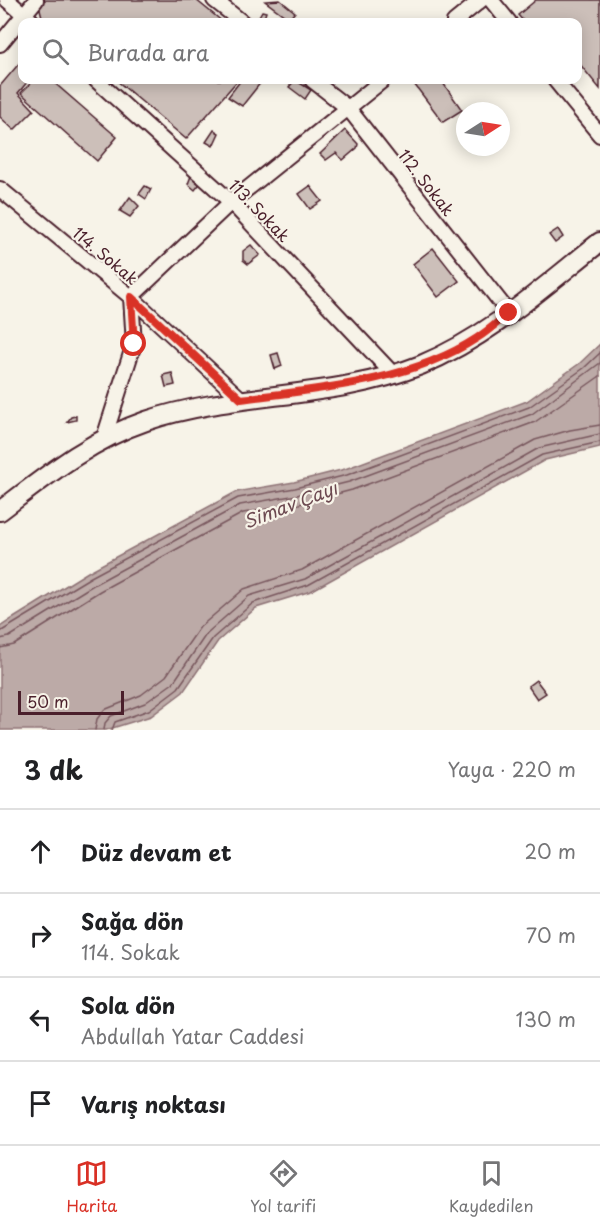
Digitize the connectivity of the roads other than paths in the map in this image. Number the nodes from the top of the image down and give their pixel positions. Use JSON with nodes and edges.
{"nodes":[{"id":1,"x":7,"y":0,"type":"edge"},
{"id":2,"x":36,"y":0,"type":"edge"},
{"id":3,"x":214,"y":0,"type":"edge"},
{"id":4,"x":481,"y":0,"type":"edge"},
{"id":5,"x":491,"y":0,"type":"edge"},
{"id":6,"x":27,"y":18,"type":"edge"},
{"id":7,"x":28,"y":18,"type":"edge"},
{"id":8,"x":237,"y":18,"type":"edge"},
{"id":9,"x":459,"y":18,"type":"edge"},
{"id":10,"x":506,"y":18,"type":"edge"},
{"id":11,"x":18,"y":28,"type":"edge"},
{"id":12,"x":0,"y":44,"type":"edge"},
{"id":13,"x":100,"y":84,"type":"edge"},
{"id":14,"x":317,"y":84,"type":"edge"},
{"id":15,"x":378,"y":84,"type":"edge"},
{"id":16,"x":558,"y":84,"type":"edge"},
{"id":17,"x":348,"y":108,"type":"junction"},
{"id":18,"x":600,"y":135,"type":"edge"},
{"id":19,"x":0,"y":189,"type":"edge"},
{"id":20,"x":231,"y":202,"type":"junction"},
{"id":21,"x":600,"y":242,"type":"edge"},
{"id":22,"x":131,"y":297,"type":"junction"},
{"id":23,"x":509,"y":313,"type":"junction"},
{"id":24,"x":392,"y":373,"type":"junction"},
{"id":25,"x":241,"y":399,"type":"junction"},
{"id":26,"x":104,"y":438,"type":"junction"},
{"id":27,"x":0,"y":511,"type":"edge"}],
"edges":[{"from":1,"to":6,"type":"street"},
{"from":2,"to":7,"type":"street"},
{"from":3,"to":8,"type":"street"},
{"from":4,"to":9,"type":"street"},
{"from":5,"to":10,"type":"street"},
{"from":11,"to":12,"type":"street"},
{"from":13,"to":20,"type":"street","name":"113. Sokak"},
{"from":14,"to":17,"type":"street","name":"112. Sokak"},
{"from":15,"to":17,"type":"street"},
{"from":16,"to":18,"type":"street"},
{"from":17,"to":20,"type":"street"},
{"from":17,"to":23,"type":"street","name":"112. Sokak"},
{"from":19,"to":22,"type":"street","name":"114. Sokak"},
{"from":20,"to":22,"type":"street"},
{"from":20,"to":24,"type":"street","name":"113. Sokak"},
{"from":21,"to":23,"type":"street"},
{"from":22,"to":25,"type":"street","name":"114. Sokak"},
{"from":22,"to":26,"type":"street"},
{"from":23,"to":24,"type":"street"},
{"from":24,"to":25,"type":"street"},
{"from":25,"to":26,"type":"street"},
{"from":26,"to":27,"type":"street"}]}
